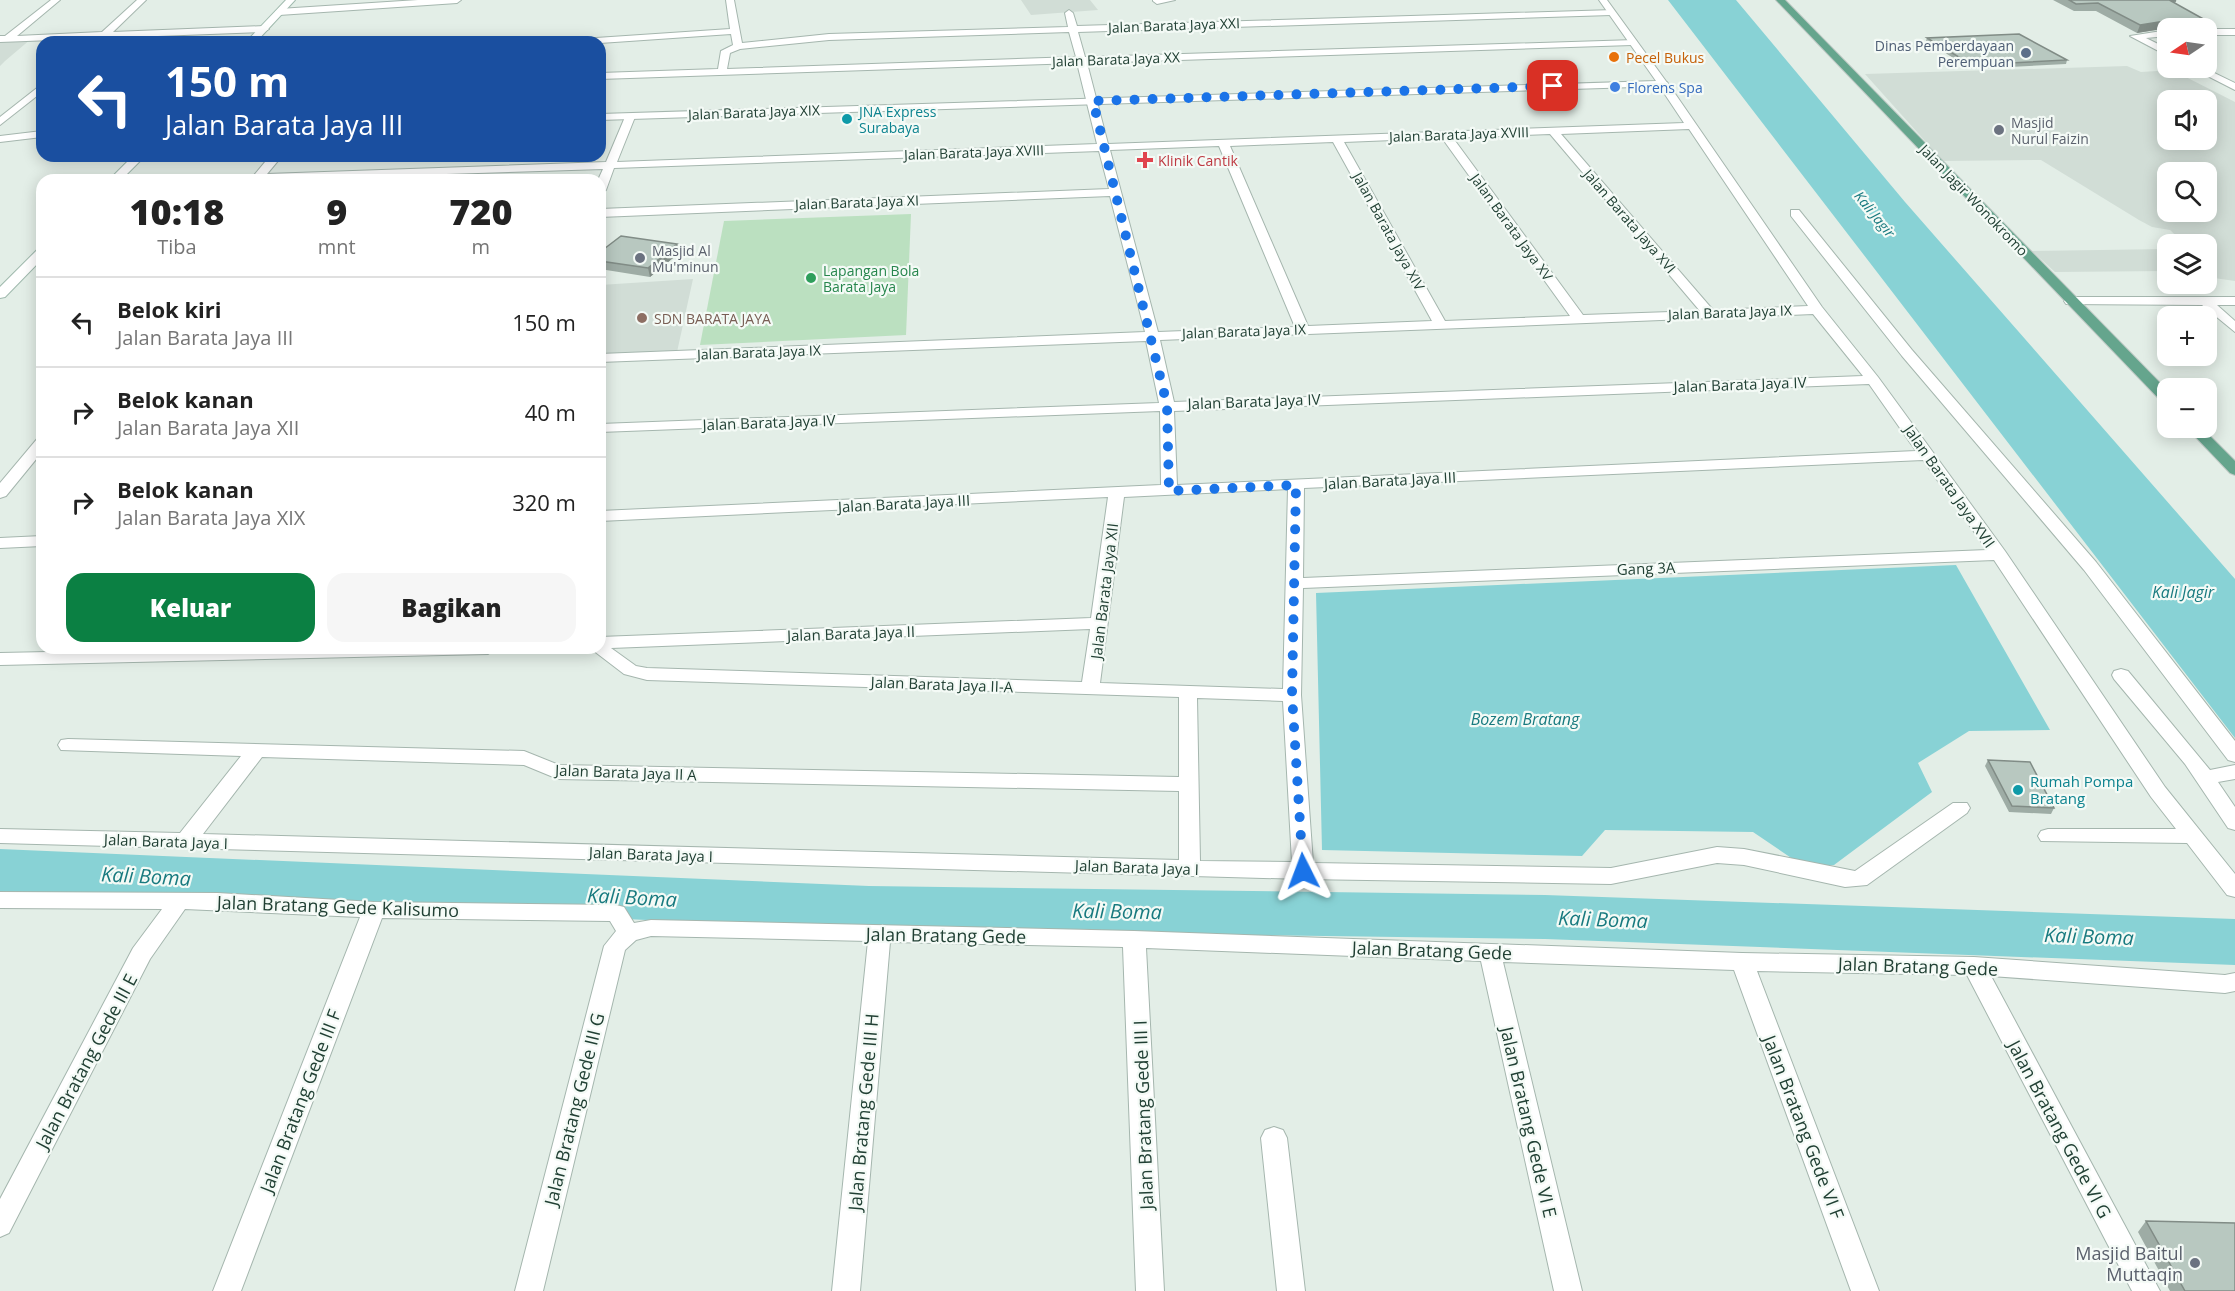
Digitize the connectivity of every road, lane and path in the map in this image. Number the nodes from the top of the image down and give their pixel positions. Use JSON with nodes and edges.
{"nodes":[{"id":1,"x":56,"y":0,"type":"edge"},
{"id":2,"x":142,"y":0,"type":"edge"},
{"id":3,"x":291,"y":0,"type":"edge"},
{"id":4,"x":457,"y":0,"type":"edge"},
{"id":5,"x":730,"y":0,"type":"edge"},
{"id":6,"x":1171,"y":0,"type":"edge"},
{"id":7,"x":1603,"y":0,"type":"edge"},
{"id":8,"x":1780,"y":0,"type":"edge"},
{"id":9,"x":1157,"y":1,"type":"edge"},
{"id":10,"x":279,"y":12,"type":"junction"},
{"id":11,"x":1611,"y":12,"type":"junction"},
{"id":12,"x":1069,"y":13,"type":"dead end"},
{"id":13,"x":264,"y":28,"type":"junction"},
{"id":14,"x":1073,"y":28,"type":"junction"},
{"id":15,"x":736,"y":31,"type":"junction"},
{"id":16,"x":2217,"y":32,"type":"edge"},
{"id":17,"x":2235,"y":32,"type":"edge"},
{"id":18,"x":2157,"y":34,"type":"edge"},
{"id":19,"x":104,"y":35,"type":"junction"},
{"id":20,"x":71,"y":36,"type":"edge"},
{"id":21,"x":257,"y":36,"type":"edge"},
{"id":22,"x":36,"y":37,"type":"edge"},
{"id":23,"x":4,"y":38,"type":"edge"},
{"id":24,"x":606,"y":40,"type":"edge"},
{"id":25,"x":1632,"y":42,"type":"junction"},
{"id":26,"x":738,"y":46,"type":"junction"},
{"id":27,"x":2157,"y":47,"type":"edge"},
{"id":28,"x":1082,"y":60,"type":"junction"},
{"id":29,"x":722,"y":72,"type":"junction"},
{"id":30,"x":606,"y":76,"type":"edge"},
{"id":31,"x":2217,"y":78,"type":"edge"},
{"id":32,"x":1663,"y":84,"type":"junction"},
{"id":33,"x":2235,"y":87,"type":"edge"},
{"id":34,"x":36,"y":92,"type":"edge"},
{"id":35,"x":1093,"y":101,"type":"junction"},
{"id":36,"x":606,"y":117,"type":"edge"},
{"id":37,"x":630,"y":117,"type":"junction"},
{"id":38,"x":0,"y":122,"type":"edge"},
{"id":39,"x":1690,"y":126,"type":"junction"},
{"id":40,"x":1552,"y":131,"type":"junction"},
{"id":41,"x":36,"y":135,"type":"edge"},
{"id":42,"x":1445,"y":135,"type":"junction"},
{"id":43,"x":5,"y":138,"type":"edge"},
{"id":44,"x":1337,"y":139,"type":"junction"},
{"id":45,"x":36,"y":140,"type":"edge"},
{"id":46,"x":1223,"y":143,"type":"junction"},
{"id":47,"x":1104,"y":147,"type":"junction"},
{"id":48,"x":133,"y":162,"type":"edge"},
{"id":49,"x":271,"y":162,"type":"edge"},
{"id":50,"x":610,"y":165,"type":"junction"},
{"id":51,"x":121,"y":174,"type":"edge"},
{"id":52,"x":260,"y":174,"type":"edge"},
{"id":53,"x":503,"y":174,"type":"edge"},
{"id":54,"x":606,"y":175,"type":"edge"},
{"id":55,"x":1115,"y":192,"type":"junction"},
{"id":56,"x":606,"y":213,"type":"edge"},
{"id":57,"x":1795,"y":213,"type":"dead end"},
{"id":58,"x":36,"y":258,"type":"edge"},
{"id":59,"x":0,"y":294,"type":"edge"},
{"id":60,"x":2071,"y":301,"type":"junction"},
{"id":61,"x":2235,"y":301,"type":"edge"},
{"id":62,"x":2206,"y":302,"type":"junction"},
{"id":63,"x":1817,"y":310,"type":"junction"},
{"id":64,"x":1708,"y":312,"type":"junction"},
{"id":65,"x":1579,"y":319,"type":"junction"},
{"id":66,"x":1440,"y":324,"type":"junction"},
{"id":67,"x":2235,"y":328,"type":"edge"},
{"id":68,"x":1303,"y":329,"type":"junction"},
{"id":69,"x":1152,"y":335,"type":"junction"},
{"id":70,"x":606,"y":358,"type":"edge"},
{"id":71,"x":1873,"y":380,"type":"junction"},
{"id":72,"x":2157,"y":389,"type":"edge"},
{"id":73,"x":1167,"y":405,"type":"junction"},
{"id":74,"x":606,"y":428,"type":"edge"},
{"id":75,"x":2204,"y":438,"type":"edge"},
{"id":76,"x":36,"y":452,"type":"edge"},
{"id":77,"x":1928,"y":455,"type":"junction"},
{"id":78,"x":2235,"y":470,"type":"edge"},
{"id":79,"x":1296,"y":485,"type":"junction"},
{"id":80,"x":1169,"y":491,"type":"junction"},
{"id":81,"x":0,"y":493,"type":"edge"},
{"id":82,"x":1117,"y":493,"type":"junction"},
{"id":83,"x":606,"y":516,"type":"edge"},
{"id":84,"x":36,"y":541,"type":"edge"},
{"id":85,"x":0,"y":543,"type":"edge"},
{"id":86,"x":1999,"y":555,"type":"junction"},
{"id":87,"x":1294,"y":583,"type":"junction"},
{"id":88,"x":1101,"y":623,"type":"junction"},
{"id":89,"x":606,"y":643,"type":"edge"},
{"id":90,"x":606,"y":653,"type":"edge"},
{"id":91,"x":217,"y":654,"type":"edge"},
{"id":92,"x":0,"y":659,"type":"edge"},
{"id":93,"x":2121,"y":675,"type":"dead end"},
{"id":94,"x":1090,"y":688,"type":"junction"},
{"id":95,"x":1188,"y":692,"type":"junction"},
{"id":96,"x":1292,"y":695,"type":"junction"},
{"id":97,"x":68,"y":745,"type":"dead end"},
{"id":98,"x":256,"y":751,"type":"junction"},
{"id":99,"x":2235,"y":755,"type":"edge"},
{"id":100,"x":2235,"y":772,"type":"edge"},
{"id":101,"x":2206,"y":778,"type":"junction"},
{"id":102,"x":1188,"y":784,"type":"junction"},
{"id":103,"x":1960,"y":808,"type":"dead end"},
{"id":104,"x":2235,"y":823,"type":"edge"},
{"id":105,"x":0,"y":836,"type":"edge"},
{"id":106,"x":2048,"y":836,"type":"dead end"},
{"id":107,"x":2192,"y":836,"type":"junction"},
{"id":108,"x":186,"y":841,"type":"junction"},
{"id":109,"x":1190,"y":868,"type":"junction"},
{"id":110,"x":1303,"y":871,"type":"junction"},
{"id":111,"x":2235,"y":890,"type":"edge"},
{"id":112,"x":0,"y":900,"type":"edge"},
{"id":113,"x":178,"y":901,"type":"junction"},
{"id":114,"x":374,"y":910,"type":"junction"},
{"id":115,"x":629,"y":933,"type":"junction"},
{"id":116,"x":880,"y":934,"type":"junction"},
{"id":117,"x":1134,"y":939,"type":"junction"},
{"id":118,"x":1490,"y":953,"type":"junction"},
{"id":119,"x":1742,"y":962,"type":"junction"},
{"id":120,"x":1974,"y":966,"type":"junction"},
{"id":121,"x":2235,"y":982,"type":"edge"},
{"id":122,"x":1274,"y":1138,"type":"dead end"},
{"id":123,"x":0,"y":1225,"type":"edge"},
{"id":124,"x":227,"y":1291,"type":"edge"},
{"id":125,"x":529,"y":1291,"type":"edge"},
{"id":126,"x":846,"y":1291,"type":"edge"},
{"id":127,"x":1150,"y":1291,"type":"edge"},
{"id":128,"x":1291,"y":1291,"type":"edge"},
{"id":129,"x":1568,"y":1291,"type":"edge"},
{"id":130,"x":1865,"y":1291,"type":"edge"},
{"id":131,"x":2146,"y":1291,"type":"edge"}],
"edges":[{"from":1,"to":23,"type":"street"},
{"from":2,"to":19,"type":"street"},
{"from":3,"to":10,"type":"street"},
{"from":4,"to":10,"type":"street"},
{"from":5,"to":15,"type":"street"},
{"from":6,"to":9,"type":"street"},
{"from":7,"to":11,"type":"street","name":"Jalan Barata Jaya XVII"},
{"from":8,"to":60,"type":"main road","name":"Jalan Jagir Wonokromo"},
{"from":10,"to":13,"type":"street"},
{"from":11,"to":14,"type":"street","name":"Jalan Barata Jaya XXI"},
{"from":11,"to":25,"type":"street","name":"Jalan Barata Jaya XVII"},
{"from":12,"to":14,"type":"street"},
{"from":13,"to":19,"type":"street"},
{"from":13,"to":21,"type":"street"},
{"from":14,"to":26,"type":"street","name":"Jalan Barata Jaya XXI"},
{"from":14,"to":28,"type":"street"},
{"from":15,"to":24,"type":"street"},
{"from":15,"to":26,"type":"street"},
{"from":16,"to":17,"type":"street"},
{"from":18,"to":27,"type":"street"},
{"from":19,"to":20,"type":"street"},
{"from":22,"to":23,"type":"street"},
{"from":25,"to":28,"type":"street","name":"Jalan Barata Jaya XX"},
{"from":25,"to":32,"type":"street","name":"Jalan Barata Jaya XVII"},
{"from":26,"to":29,"type":"street"},
{"from":28,"to":29,"type":"street","name":"Jalan Barata Jaya XX"},
{"from":28,"to":35,"type":"street"},
{"from":29,"to":30,"type":"street","name":"Jalan Barata Jaya XX"},
{"from":31,"to":33,"type":"street"},
{"from":32,"to":35,"type":"street","name":"Jalan Barata Jaya XIX"},
{"from":32,"to":39,"type":"street","name":"Jalan Barata Jaya XVII"},
{"from":34,"to":38,"type":"street"},
{"from":35,"to":37,"type":"street","name":"Jalan Barata Jaya XIX"},
{"from":35,"to":47,"type":"street"},
{"from":36,"to":37,"type":"street","name":"Jalan Barata Jaya XIX"},
{"from":37,"to":50,"type":"street"},
{"from":39,"to":40,"type":"street","name":"Jalan Barata Jaya XVIII"},
{"from":39,"to":63,"type":"street","name":"Jalan Barata Jaya XVII"},
{"from":40,"to":42,"type":"street","name":"Jalan Barata Jaya XVIII"},
{"from":40,"to":64,"type":"street","name":"Jalan Barata Jaya XVI"},
{"from":41,"to":43,"type":"street"},
{"from":42,"to":44,"type":"street","name":"Jalan Barata Jaya XVIII"},
{"from":42,"to":65,"type":"street","name":"Jalan Barata Jaya XV"},
{"from":43,"to":45,"type":"street"},
{"from":44,"to":46,"type":"street","name":"Jalan Barata Jaya XVIII"},
{"from":44,"to":66,"type":"street","name":"Jalan Barata Jaya XIV"},
{"from":46,"to":47,"type":"street","name":"Jalan Barata Jaya XVIII"},
{"from":46,"to":68,"type":"street"},
{"from":47,"to":50,"type":"street","name":"Jalan Barata Jaya XVIII"},
{"from":47,"to":55,"type":"street"},
{"from":48,"to":51,"type":"street"},
{"from":49,"to":52,"type":"street"},
{"from":50,"to":53,"type":"street","name":"Jalan Barata Jaya XVIII"},
{"from":50,"to":54,"type":"street"},
{"from":55,"to":56,"type":"street","name":"Jalan Barata Jaya XI"},
{"from":55,"to":69,"type":"street"},
{"from":57,"to":99,"type":"street"},
{"from":58,"to":59,"type":"street"},
{"from":60,"to":62,"type":"street"},
{"from":60,"to":72,"type":"main road","name":"Jalan Jagir Wonokromo"},
{"from":61,"to":62,"type":"street"},
{"from":62,"to":67,"type":"street"},
{"from":63,"to":64,"type":"street","name":"Jalan Barata Jaya IX"},
{"from":63,"to":71,"type":"street","name":"Jalan Barata Jaya XVII"},
{"from":64,"to":65,"type":"street","name":"Jalan Barata Jaya IX"},
{"from":65,"to":66,"type":"street","name":"Jalan Barata Jaya IX"},
{"from":66,"to":68,"type":"street","name":"Jalan Barata Jaya IX"},
{"from":68,"to":69,"type":"street","name":"Jalan Barata Jaya IX"},
{"from":69,"to":70,"type":"street","name":"Jalan Barata Jaya IX"},
{"from":69,"to":73,"type":"street"},
{"from":71,"to":73,"type":"street","name":"Jalan Barata Jaya IV"},
{"from":71,"to":77,"type":"street","name":"Jalan Barata Jaya XVII"},
{"from":73,"to":74,"type":"street","name":"Jalan Barata Jaya IV"},
{"from":73,"to":80,"type":"street"},
{"from":75,"to":78,"type":"main road"},
{"from":76,"to":81,"type":"street"},
{"from":77,"to":79,"type":"street","name":"Jalan Barata Jaya III"},
{"from":77,"to":86,"type":"street","name":"Jalan Barata Jaya XVII"},
{"from":79,"to":80,"type":"street","name":"Jalan Barata Jaya III"},
{"from":79,"to":87,"type":"street"},
{"from":80,"to":82,"type":"street","name":"Jalan Barata Jaya III"},
{"from":82,"to":83,"type":"street","name":"Jalan Barata Jaya III"},
{"from":82,"to":88,"type":"street","name":"Jalan Barata Jaya XII"},
{"from":84,"to":85,"type":"street"},
{"from":86,"to":87,"type":"street","name":"Gang 3A"},
{"from":86,"to":107,"type":"street","name":"Jalan Barata Jaya XVII"},
{"from":87,"to":96,"type":"street"},
{"from":88,"to":89,"type":"street","name":"Jalan Barata Jaya II"},
{"from":88,"to":94,"type":"street","name":"Jalan Barata Jaya XII"},
{"from":90,"to":94,"type":"street","name":"Jalan Barata Jaya II-A"},
{"from":91,"to":92,"type":"street"},
{"from":93,"to":101,"type":"street"},
{"from":94,"to":95,"type":"street","name":"Jalan Barata Jaya II-A"},
{"from":95,"to":96,"type":"street","name":"Jalan Barata Jaya II-A"},
{"from":95,"to":102,"type":"street"},
{"from":96,"to":110,"type":"street"},
{"from":97,"to":98,"type":"street","name":"Jalan Barata Jaya II A"},
{"from":98,"to":102,"type":"street","name":"Jalan Barata Jaya II A"},
{"from":98,"to":108,"type":"street"},
{"from":100,"to":101,"type":"street"},
{"from":101,"to":104,"type":"street"},
{"from":102,"to":109,"type":"street"},
{"from":103,"to":110,"type":"street","name":"Jalan Barata Jaya I"},
{"from":105,"to":108,"type":"street","name":"Jalan Barata Jaya I"},
{"from":106,"to":107,"type":"street"},
{"from":107,"to":111,"type":"street","name":"Jalan Barata Jaya XVII"},
{"from":108,"to":109,"type":"street","name":"Jalan Barata Jaya I"},
{"from":109,"to":110,"type":"street","name":"Jalan Barata Jaya I"},
{"from":112,"to":113,"type":"street","name":"Jalan Bratang Gede Kalisumo"},
{"from":113,"to":114,"type":"street","name":"Jalan Bratang Gede Kalisumo"},
{"from":113,"to":123,"type":"street","name":"Jalan Bratang Gede III E"},
{"from":114,"to":115,"type":"street","name":"Jalan Bratang Gede Kalisumo"},
{"from":114,"to":124,"type":"street","name":"Jalan Bratang Gede III F"},
{"from":115,"to":116,"type":"street","name":"Jalan Bratang Gede"},
{"from":115,"to":125,"type":"street","name":"Jalan Bratang Gede III G"},
{"from":116,"to":117,"type":"street","name":"Jalan Bratang Gede"},
{"from":116,"to":126,"type":"street","name":"Jalan Bratang Gede III H"},
{"from":117,"to":118,"type":"street","name":"Jalan Bratang Gede"},
{"from":117,"to":127,"type":"street","name":"Jalan Bratang Gede III I"},
{"from":118,"to":119,"type":"street","name":"Jalan Bratang Gede"},
{"from":118,"to":129,"type":"street","name":"Jalan Bratang Gede VI E"},
{"from":119,"to":120,"type":"street","name":"Jalan Bratang Gede"},
{"from":119,"to":130,"type":"street","name":"Jalan Bratang Gede VI F"},
{"from":120,"to":121,"type":"street","name":"Jalan Bratang Gede"},
{"from":120,"to":131,"type":"street","name":"Jalan Bratang Gede VI G"},
{"from":122,"to":128,"type":"street"}]}
